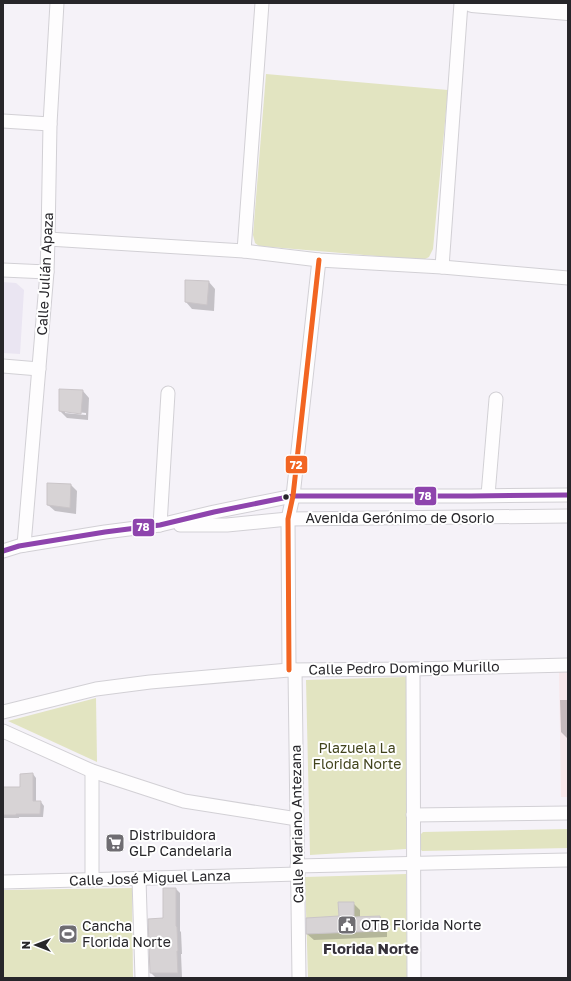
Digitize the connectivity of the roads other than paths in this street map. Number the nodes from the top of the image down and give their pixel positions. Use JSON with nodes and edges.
{"nodes":[{"id":1,"x":57,"y":3,"type":"edge"},
{"id":2,"x":262,"y":3,"type":"edge"},
{"id":3,"x":461,"y":3,"type":"edge"},
{"id":4,"x":472,"y":3,"type":"edge"},
{"id":5,"x":568,"y":11,"type":"edge"},
{"id":6,"x":3,"y":121,"type":"edge"},
{"id":7,"x":50,"y":124,"type":"junction"},
{"id":8,"x":48,"y":239,"type":"junction"},
{"id":9,"x":244,"y":251,"type":"junction"},
{"id":10,"x":319,"y":260,"type":"junction"},
{"id":11,"x":442,"y":267,"type":"junction"},
{"id":12,"x":3,"y":270,"type":"edge"},
{"id":13,"x":47,"y":272,"type":"junction"},
{"id":14,"x":568,"y":278,"type":"edge"},
{"id":15,"x":3,"y":366,"type":"edge"},
{"id":16,"x":39,"y":369,"type":"junction"},
{"id":17,"x":168,"y":393,"type":"dead end"},
{"id":18,"x":496,"y":399,"type":"dead end"},
{"id":19,"x":568,"y":495,"type":"edge"},
{"id":20,"x":293,"y":496,"type":"junction"},
{"id":21,"x":488,"y":496,"type":"junction"},
{"id":22,"x":568,"y":516,"type":"edge"},
{"id":23,"x":288,"y":519,"type":"junction"},
{"id":24,"x":160,"y":525,"type":"junction"},
{"id":25,"x":24,"y":545,"type":"junction"},
{"id":26,"x":3,"y":551,"type":"edge"},
{"id":27,"x":568,"y":665,"type":"edge"},
{"id":28,"x":413,"y":669,"type":"junction"},
{"id":29,"x":292,"y":670,"type":"junction"},
{"id":30,"x":3,"y":712,"type":"edge"},
{"id":31,"x":3,"y":731,"type":"edge"},
{"id":32,"x":92,"y":771,"type":"junction"},
{"id":33,"x":568,"y":813,"type":"edge"},
{"id":34,"x":413,"y":815,"type":"junction"},
{"id":35,"x":297,"y":819,"type":"junction"},
{"id":36,"x":568,"y":860,"type":"edge"},
{"id":37,"x":414,"y":864,"type":"junction"},
{"id":38,"x":298,"y":870,"type":"junction"},
{"id":39,"x":138,"y":879,"type":"junction"},
{"id":40,"x":92,"y":880,"type":"junction"},
{"id":41,"x":3,"y":882,"type":"edge"},
{"id":42,"x":142,"y":978,"type":"edge"},
{"id":43,"x":299,"y":978,"type":"edge"},
{"id":44,"x":414,"y":978,"type":"edge"}],
"edges":[{"from":1,"to":7,"type":"street","name":"Calle Julián Apaza"},
{"from":2,"to":9,"type":"street"},
{"from":3,"to":11,"type":"street"},
{"from":4,"to":5,"type":"main road"},
{"from":6,"to":7,"type":"street"},
{"from":7,"to":8,"type":"street","name":"Calle Julián Apaza"},
{"from":8,"to":9,"type":"street"},
{"from":8,"to":13,"type":"street","name":"Calle Julián Apaza"},
{"from":9,"to":10,"type":"street"},
{"from":10,"to":11,"type":"street"},
{"from":10,"to":20,"type":"street","name":"Calle Mariano Antezana"},
{"from":11,"to":14,"type":"street"},
{"from":12,"to":13,"type":"street"},
{"from":13,"to":16,"type":"street","name":"Calle Julián Apaza"},
{"from":15,"to":16,"type":"street"},
{"from":16,"to":25,"type":"street","name":"Calle Julián Apaza"},
{"from":17,"to":24,"type":"street"},
{"from":18,"to":21,"type":"street"},
{"from":19,"to":21,"type":"street","name":"Avenida Gerónimo de Osorio"},
{"from":20,"to":21,"type":"street","name":"Avenida Gerónimo de Osorio"},
{"from":20,"to":23,"type":"street","name":"Calle Mariano Antezana"},
{"from":20,"to":24,"type":"street","name":"Avenida Gerónimo de Osorio"},
{"from":22,"to":23,"type":"street","name":"Avenida Gerónimo de Osorio"},
{"from":23,"to":24,"type":"street","name":"Avenida Gerónimo de Osorio"},
{"from":23,"to":29,"type":"street","name":"Calle Mariano Antezana"},
{"from":24,"to":25,"type":"street","name":"Avenida Gerónimo de Osorio"},
{"from":25,"to":26,"type":"street","name":"Avenida Gerónimo de Osorio"},
{"from":27,"to":28,"type":"street","name":"Calle Pedro Domingo Murillo"},
{"from":28,"to":29,"type":"street","name":"Calle Pedro Domingo Murillo"},
{"from":28,"to":34,"type":"street"},
{"from":29,"to":30,"type":"street","name":"Calle Pedro Domingo Murillo"},
{"from":29,"to":35,"type":"street","name":"Calle Mariano Antezana"},
{"from":31,"to":32,"type":"street"},
{"from":32,"to":35,"type":"street"},
{"from":32,"to":40,"type":"street"},
{"from":33,"to":34,"type":"street"},
{"from":34,"to":37,"type":"street"},
{"from":35,"to":38,"type":"street","name":"Calle Mariano Antezana"},
{"from":36,"to":37,"type":"street","name":"Calle José Miguel Lanza"},
{"from":37,"to":38,"type":"street","name":"Calle José Miguel Lanza"},
{"from":37,"to":44,"type":"street"},
{"from":38,"to":39,"type":"street","name":"Calle José Miguel Lanza"},
{"from":38,"to":43,"type":"street","name":"Calle Mariano Antezana"},
{"from":39,"to":40,"type":"street","name":"Calle José Miguel Lanza"},
{"from":39,"to":42,"type":"street"},
{"from":40,"to":41,"type":"street","name":"Calle José Miguel Lanza"}]}
